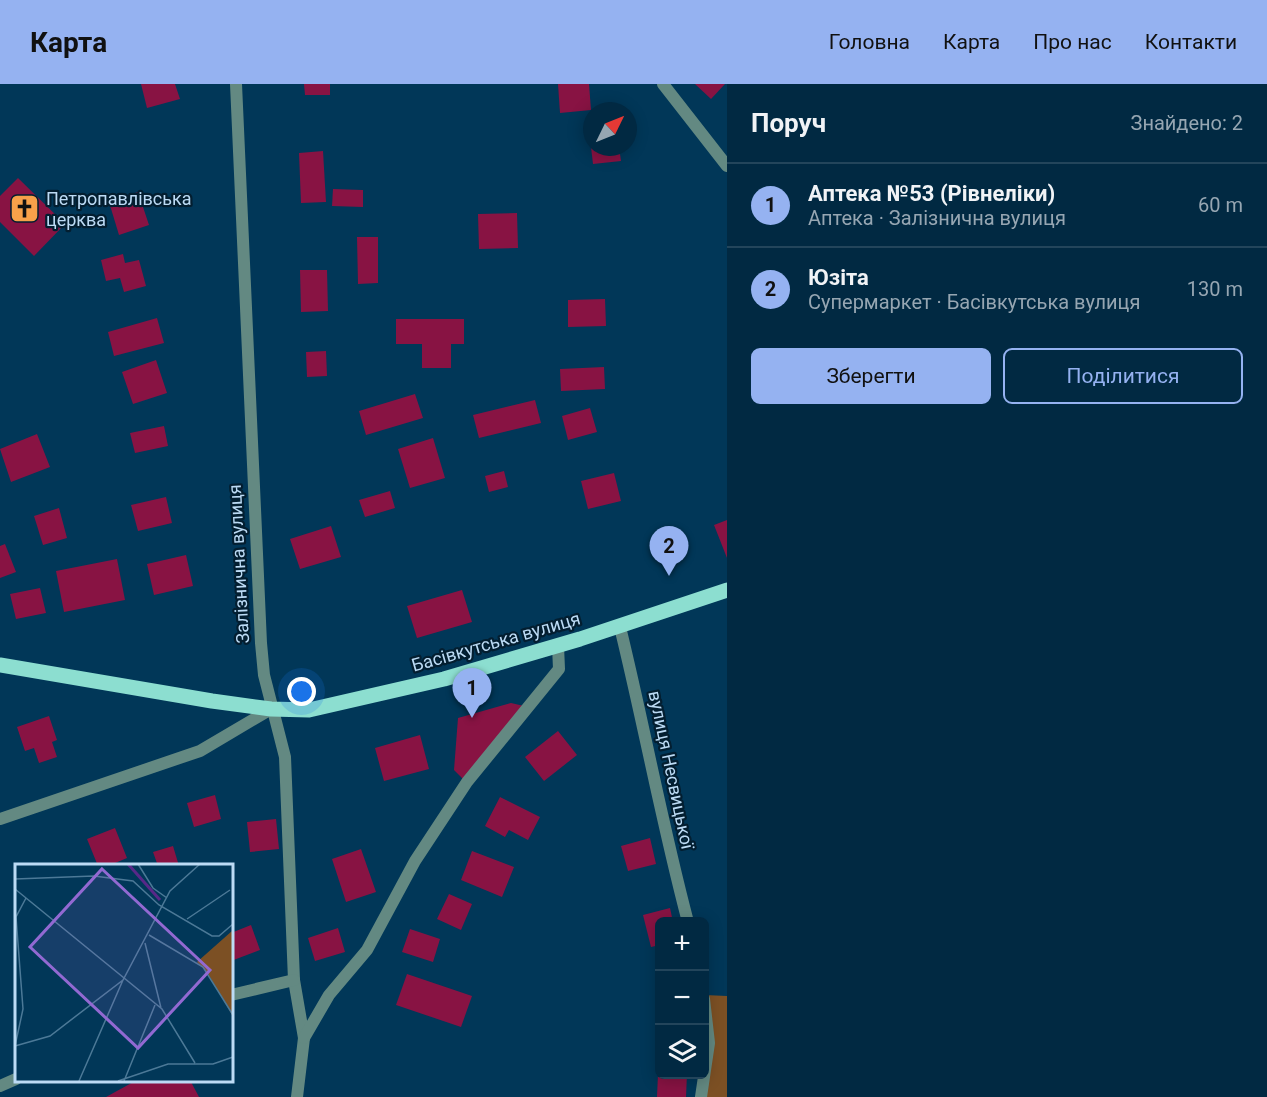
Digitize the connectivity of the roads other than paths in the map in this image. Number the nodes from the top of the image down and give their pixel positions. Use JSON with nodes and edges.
{"nodes":[{"id":1,"x":236,"y":84,"type":"edge"},
{"id":2,"x":663,"y":84,"type":"edge"},
{"id":3,"x":727,"y":166,"type":"edge"},
{"id":4,"x":727,"y":590,"type":"edge"},
{"id":5,"x":620,"y":627,"type":"junction"},
{"id":6,"x":558,"y":646,"type":"junction"},
{"id":7,"x":0,"y":666,"type":"edge"},
{"id":8,"x":271,"y":709,"type":"junction"},
{"id":9,"x":0,"y":819,"type":"edge"},
{"id":10,"x":687,"y":917,"type":"edge"},
{"id":11,"x":294,"y":980,"type":"junction"},
{"id":12,"x":232,"y":995,"type":"edge"},
{"id":13,"x":707,"y":1025,"type":"edge"},
{"id":14,"x":304,"y":1038,"type":"junction"},
{"id":15,"x":15,"y":1079,"type":"edge"},
{"id":16,"x":0,"y":1086,"type":"edge"},
{"id":17,"x":297,"y":1097,"type":"edge"},
{"id":18,"x":701,"y":1097,"type":"edge"}],
"edges":[{"from":1,"to":8,"type":"street","name":"Залізнична вулиця"},
{"from":2,"to":3,"type":"street"},
{"from":4,"to":5,"type":"main road","name":"Басівкутська вулиця"},
{"from":5,"to":6,"type":"main road","name":"Басівкутська вулиця"},
{"from":5,"to":10,"type":"street","name":"вулиця Несвицької"},
{"from":6,"to":8,"type":"main road","name":"Басівкутська вулиця"},
{"from":6,"to":14,"type":"street","name":"Залізнична вулиця"},
{"from":7,"to":8,"type":"main road","name":"Басівкутська вулиця"},
{"from":8,"to":9,"type":"street"},
{"from":8,"to":11,"type":"street","name":"Залізнична вулиця"},
{"from":11,"to":12,"type":"street"},
{"from":11,"to":14,"type":"street","name":"Залізнична вулиця"},
{"from":13,"to":18,"type":"street"},
{"from":14,"to":17,"type":"street","name":"Залізнична вулиця"},
{"from":15,"to":16,"type":"street"}]}
